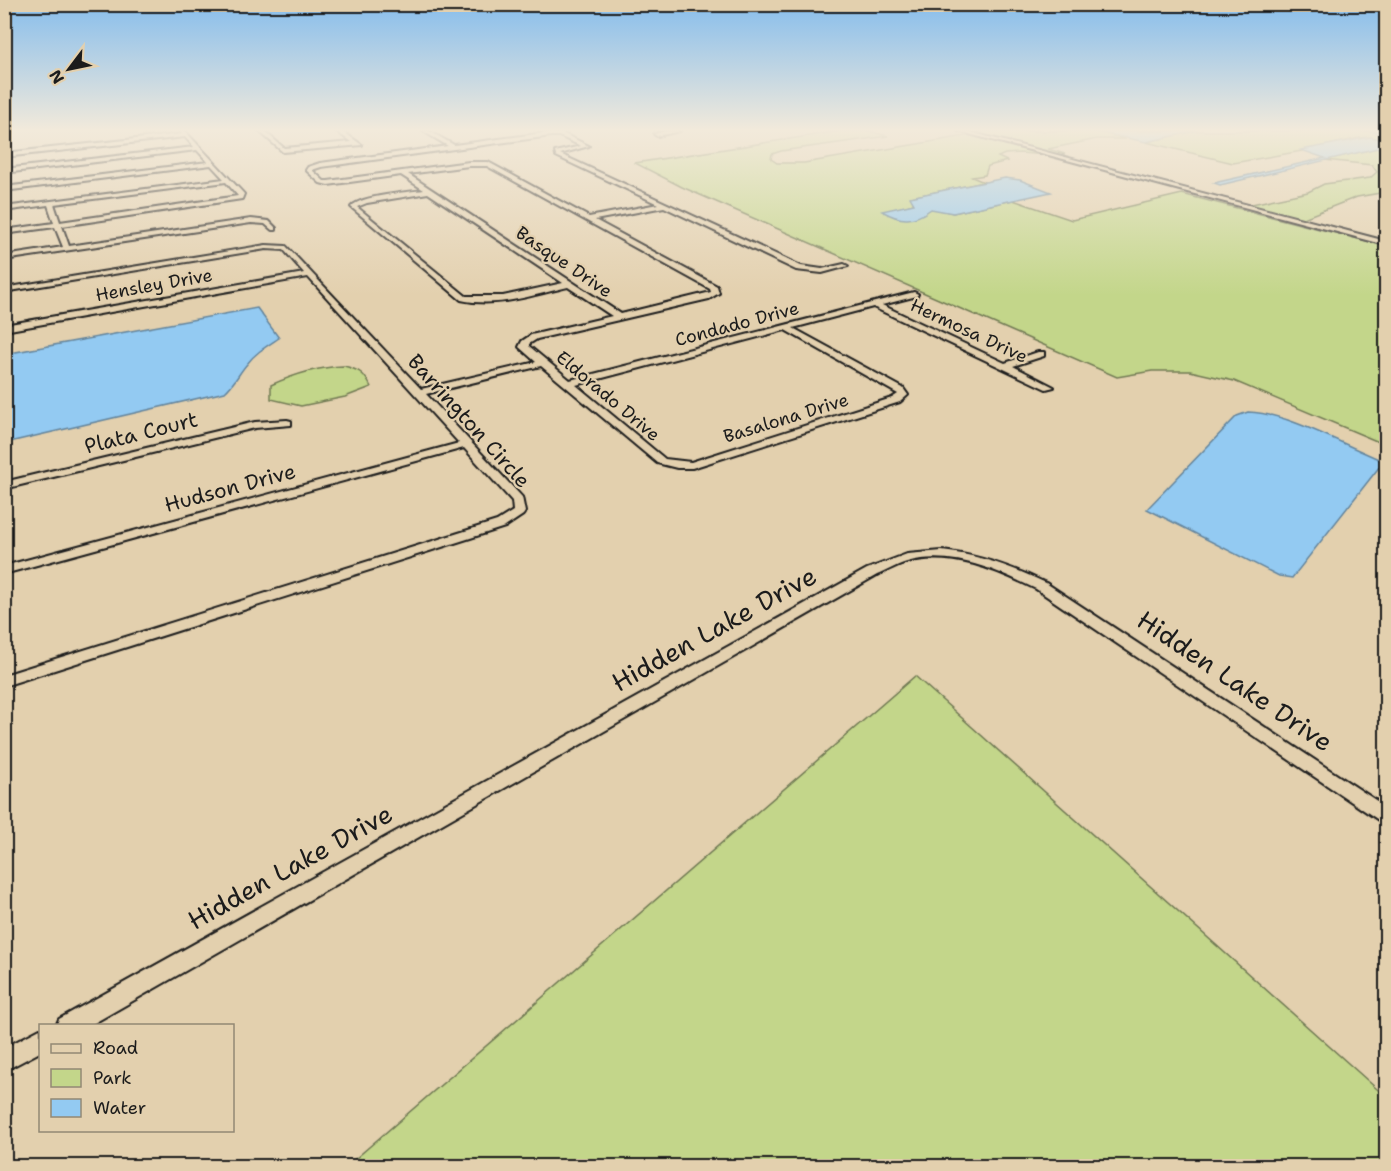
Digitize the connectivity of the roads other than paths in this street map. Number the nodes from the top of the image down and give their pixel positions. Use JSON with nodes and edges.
{"nodes":[{"id":1,"x":31,"y":186,"type":"edge"},
{"id":2,"x":184,"y":186,"type":"edge"},
{"id":3,"x":233,"y":186,"type":"edge"},
{"id":4,"x":420,"y":186,"type":"edge"},
{"id":5,"x":528,"y":186,"type":"edge"},
{"id":6,"x":623,"y":186,"type":"edge"},
{"id":7,"x":1168,"y":186,"type":"edge"},
{"id":8,"x":4,"y":189,"type":"edge"},
{"id":9,"x":429,"y":191,"type":"junction"},
{"id":10,"x":50,"y":203,"type":"junction"},
{"id":11,"x":664,"y":205,"type":"junction"},
{"id":12,"x":4,"y":209,"type":"edge"},
{"id":13,"x":589,"y":219,"type":"junction"},
{"id":14,"x":58,"y":225,"type":"junction"},
{"id":15,"x":274,"y":229,"type":"dead end"},
{"id":16,"x":4,"y":232,"type":"edge"},
{"id":17,"x":1386,"y":243,"type":"edge"},
{"id":18,"x":67,"y":249,"type":"junction"},
{"id":19,"x":4,"y":258,"type":"edge"},
{"id":20,"x":844,"y":266,"type":"dead end"},
{"id":21,"x":310,"y":274,"type":"junction"},
{"id":22,"x":570,"y":284,"type":"junction"},
{"id":23,"x":4,"y":290,"type":"edge"},
{"id":24,"x":914,"y":294,"type":"dead end"},
{"id":25,"x":875,"y":305,"type":"junction"},
{"id":26,"x":619,"y":317,"type":"junction"},
{"id":27,"x":4,"y":328,"type":"edge"},
{"id":28,"x":787,"y":328,"type":"junction"},
{"id":29,"x":1041,"y":354,"type":"dead end"},
{"id":30,"x":542,"y":363,"type":"junction"},
{"id":31,"x":1004,"y":366,"type":"junction"},
{"id":32,"x":568,"y":384,"type":"junction"},
{"id":33,"x":1049,"y":387,"type":"dead end"},
{"id":34,"x":418,"y":393,"type":"junction"},
{"id":35,"x":287,"y":423,"type":"dead end"},
{"id":36,"x":466,"y":444,"type":"junction"},
{"id":37,"x":677,"y":465,"type":"joint"},
{"id":38,"x":4,"y":486,"type":"edge"},
{"id":39,"x":4,"y":570,"type":"edge"},
{"id":40,"x":4,"y":681,"type":"edge"},
{"id":41,"x":1386,"y":816,"type":"edge"},
{"id":42,"x":71,"y":1024,"type":"edge"},
{"id":43,"x":39,"y":1041,"type":"edge"},
{"id":44,"x":4,"y":1060,"type":"edge"}],
"edges":[{"from":1,"to":8,"type":"street"},
{"from":2,"to":10,"type":"street"},
{"from":3,"to":14,"type":"street"},
{"from":4,"to":9,"type":"street","name":"Basque Drive"},
{"from":5,"to":13,"type":"street"},
{"from":6,"to":11,"type":"street"},
{"from":7,"to":17,"type":"street"},
{"from":9,"to":22,"type":"street","name":"Basque Drive"},
{"from":9,"to":22,"type":"street"},
{"from":10,"to":12,"type":"street"},
{"from":10,"to":14,"type":"street"},
{"from":11,"to":13,"type":"street"},
{"from":11,"to":20,"type":"street"},
{"from":13,"to":26,"type":"street"},
{"from":14,"to":16,"type":"street"},
{"from":14,"to":18,"type":"street"},
{"from":15,"to":18,"type":"street"},
{"from":18,"to":19,"type":"street"},
{"from":21,"to":23,"type":"street","name":"Barrington Circle"},
{"from":21,"to":27,"type":"street","name":"Hensley Drive"},
{"from":21,"to":34,"type":"street","name":"Barrington Circle"},
{"from":22,"to":26,"type":"street","name":"Basque Drive"},
{"from":24,"to":25,"type":"street","name":"Condado Drive"},
{"from":25,"to":28,"type":"street","name":"Condado Drive"},
{"from":25,"to":31,"type":"street","name":"Hermosa Drive"},
{"from":26,"to":30,"type":"street","name":"Eldorado Drive"},
{"from":28,"to":32,"type":"street","name":"Condado Drive"},
{"from":28,"to":37,"type":"street","name":"Basalona Drive"},
{"from":29,"to":31,"type":"street"},
{"from":30,"to":32,"type":"street","name":"Eldorado Drive"},
{"from":30,"to":34,"type":"street"},
{"from":31,"to":33,"type":"street","name":"Hermosa Drive"},
{"from":32,"to":37,"type":"street","name":"Eldorado Drive"},
{"from":34,"to":36,"type":"street","name":"Barrington Circle"},
{"from":35,"to":38,"type":"street","name":"Plata Court"},
{"from":36,"to":39,"type":"street","name":"Hudson Drive"},
{"from":36,"to":40,"type":"street","name":"Barrington Circle"},
{"from":41,"to":42,"type":"street","name":"Hidden Lake Drive"},
{"from":43,"to":44,"type":"street"}]}
